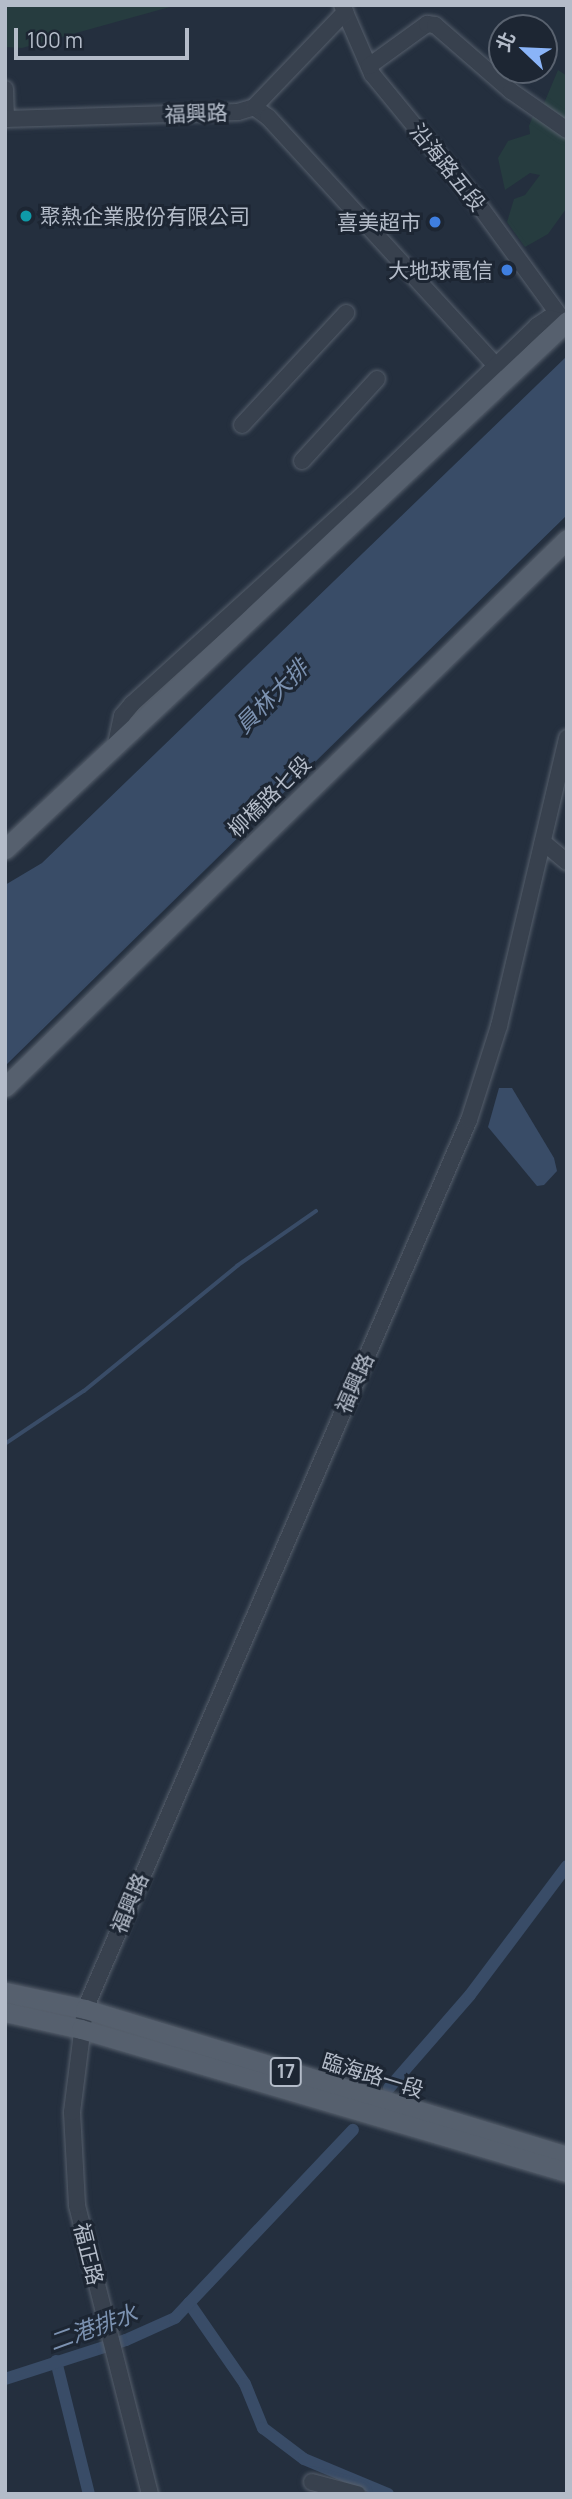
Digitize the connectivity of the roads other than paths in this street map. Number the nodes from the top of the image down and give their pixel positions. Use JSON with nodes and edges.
{"nodes":[{"id":1,"x":343,"y":8,"type":"edge"},
{"id":2,"x":369,"y":66,"type":"junction"},
{"id":3,"x":5,"y":89,"type":"edge"},
{"id":4,"x":254,"y":107,"type":"junction"},
{"id":5,"x":6,"y":119,"type":"edge"},
{"id":6,"x":567,"y":130,"type":"edge"},
{"id":7,"x":346,"y":313,"type":"dead end"},
{"id":8,"x":566,"y":323,"type":"edge"},
{"id":9,"x":497,"y":367,"type":"junction"},
{"id":10,"x":377,"y":379,"type":"dead end"},
{"id":11,"x":242,"y":425,"type":"dead end"},
{"id":12,"x":302,"y":461,"type":"dead end"},
{"id":13,"x":567,"y":538,"type":"edge"},
{"id":14,"x":567,"y":738,"type":"edge"},
{"id":15,"x":116,"y":744,"type":"junction"},
{"id":16,"x":543,"y":842,"type":"junction"},
{"id":17,"x":5,"y":849,"type":"edge"},
{"id":18,"x":567,"y":862,"type":"edge"},
{"id":19,"x":5,"y":1087,"type":"edge"},
{"id":20,"x":5,"y":1992,"type":"edge"},
{"id":21,"x":85,"y":2009,"type":"junction"},
{"id":22,"x":5,"y":2012,"type":"edge"},
{"id":23,"x":81,"y":2029,"type":"junction"},
{"id":24,"x":567,"y":2156,"type":"edge"},
{"id":25,"x":567,"y":2172,"type":"edge"},
{"id":26,"x":312,"y":2482,"type":"dead end"},
{"id":27,"x":150,"y":2494,"type":"edge"},
{"id":28,"x":357,"y":2494,"type":"edge"}],
"edges":[{"from":1,"to":2,"type":"street","name":"沿海路五段"},
{"from":1,"to":4,"type":"street","name":"福興路"},
{"from":2,"to":6,"type":"street"},
{"from":2,"to":8,"type":"street","name":"沿海路五段"},
{"from":3,"to":5,"type":"street"},
{"from":4,"to":5,"type":"street","name":"福興路"},
{"from":4,"to":9,"type":"street"},
{"from":7,"to":11,"type":"street"},
{"from":8,"to":9,"type":"street"},
{"from":8,"to":15,"type":"main road"},
{"from":9,"to":15,"type":"street"},
{"from":10,"to":12,"type":"street"},
{"from":13,"to":19,"type":"main road","name":"柳橋路七段"},
{"from":14,"to":16,"type":"street","name":"福興路"},
{"from":15,"to":17,"type":"main road"},
{"from":16,"to":18,"type":"street"},
{"from":16,"to":21,"type":"street","name":"福興路"},
{"from":20,"to":21,"type":"main road","name":"臨海路一段","number":"17"},
{"from":21,"to":23,"type":"street","name":"福正路"},
{"from":21,"to":24,"type":"main road","name":"臨海路一段","number":"17"},
{"from":22,"to":23,"type":"main road","name":"臨海路一段","number":"17"},
{"from":23,"to":25,"type":"main road","name":"臨海路一段","number":"17"},
{"from":23,"to":27,"type":"street","name":"福正路"},
{"from":26,"to":28,"type":"street"}]}
